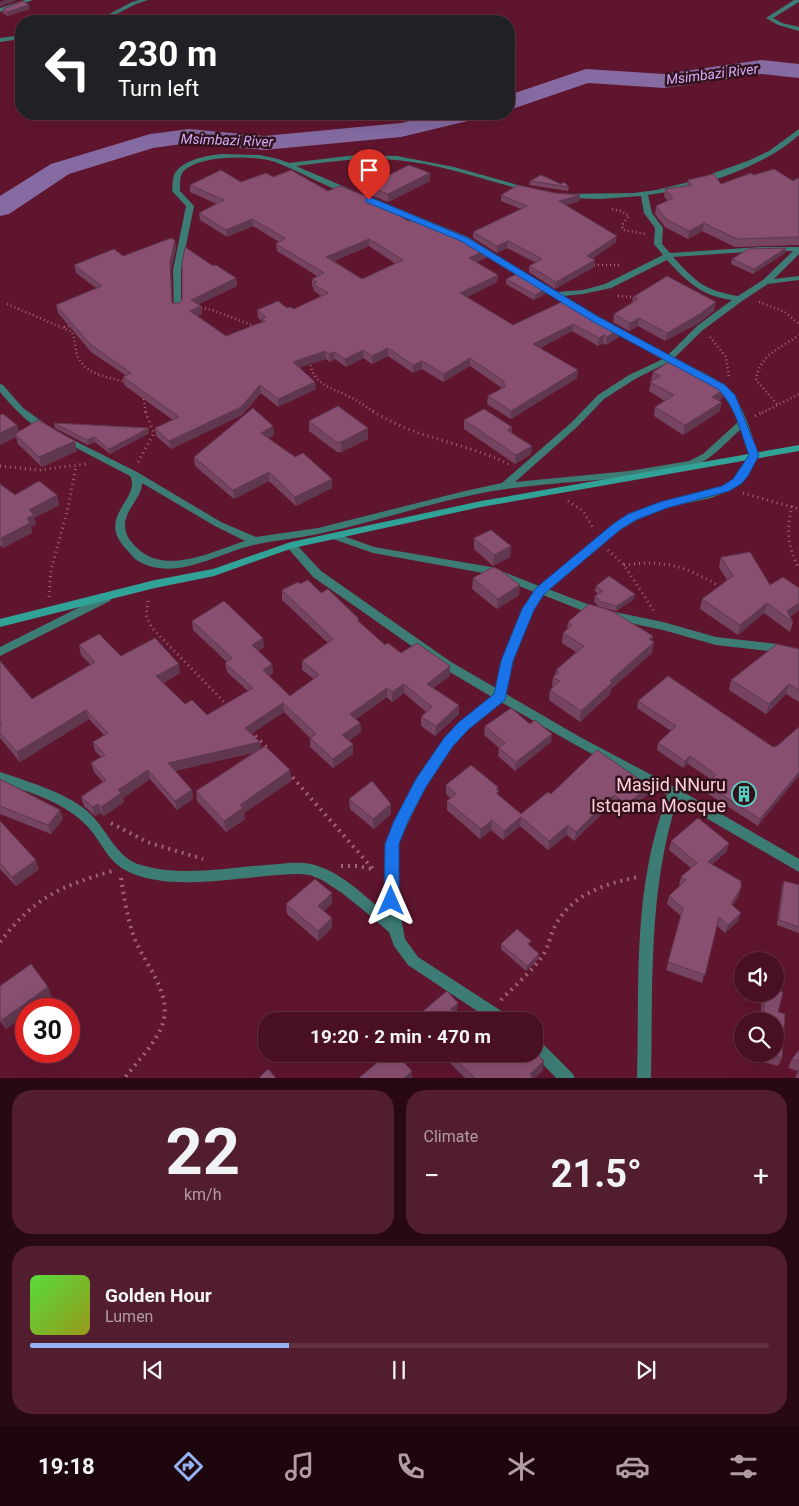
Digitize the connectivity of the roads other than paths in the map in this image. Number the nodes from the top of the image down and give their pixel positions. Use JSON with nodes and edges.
{"nodes":[{"id":1,"x":30,"y":0,"type":"edge"},
{"id":2,"x":145,"y":0,"type":"edge"},
{"id":3,"x":798,"y":0,"type":"edge"},
{"id":4,"x":0,"y":10,"type":"edge"},
{"id":5,"x":111,"y":15,"type":"edge"},
{"id":6,"x":799,"y":29,"type":"edge"},
{"id":7,"x":15,"y":38,"type":"edge"},
{"id":8,"x":0,"y":40,"type":"edge"},
{"id":9,"x":799,"y":131,"type":"edge"},
{"id":10,"x":290,"y":165,"type":"junction"},
{"id":11,"x":537,"y":191,"type":"edge"},
{"id":12,"x":354,"y":194,"type":"edge"},
{"id":13,"x":644,"y":194,"type":"junction"},
{"id":14,"x":560,"y":195,"type":"edge"},
{"id":15,"x":369,"y":200,"type":"edge"},
{"id":16,"x":799,"y":249,"type":"edge"},
{"id":17,"x":668,"y":256,"type":"junction"},
{"id":18,"x":799,"y":278,"type":"edge"},
{"id":19,"x":766,"y":282,"type":"junction"},
{"id":20,"x":556,"y":294,"type":"junction"},
{"id":21,"x":739,"y":299,"type":"junction"},
{"id":22,"x":177,"y":308,"type":"edge"},
{"id":23,"x":580,"y":309,"type":"edge"},
{"id":24,"x":603,"y":323,"type":"edge"},
{"id":25,"x":669,"y":359,"type":"junction"},
{"id":26,"x":0,"y":387,"type":"edge"},
{"id":27,"x":742,"y":423,"type":"junction"},
{"id":28,"x":799,"y":448,"type":"edge"},
{"id":29,"x":754,"y":455,"type":"junction"},
{"id":30,"x":134,"y":474,"type":"junction"},
{"id":31,"x":505,"y":486,"type":"junction"},
{"id":32,"x":334,"y":536,"type":"junction"},
{"id":33,"x":255,"y":541,"type":"junction"},
{"id":34,"x":292,"y":545,"type":"junction"},
{"id":35,"x":540,"y":591,"type":"junction"},
{"id":36,"x":111,"y":595,"type":"junction"},
{"id":37,"x":0,"y":623,"type":"edge"},
{"id":38,"x":0,"y":652,"type":"edge"},
{"id":39,"x":799,"y":654,"type":"edge"},
{"id":40,"x":500,"y":697,"type":"junction"},
{"id":41,"x":0,"y":776,"type":"edge"},
{"id":42,"x":674,"y":792,"type":"junction"},
{"id":43,"x":799,"y":866,"type":"edge"},
{"id":44,"x":394,"y":930,"type":"junction"},
{"id":45,"x":491,"y":1012,"type":"edge"},
{"id":46,"x":543,"y":1054,"type":"edge"},
{"id":47,"x":568,"y":1078,"type":"edge"},
{"id":48,"x":644,"y":1078,"type":"edge"}],
"edges":[{"from":1,"to":4,"type":"street"},
{"from":2,"to":5,"type":"street"},
{"from":3,"to":6,"type":"street"},
{"from":7,"to":8,"type":"street"},
{"from":9,"to":13,"type":"street"},
{"from":10,"to":11,"type":"street"},
{"from":10,"to":12,"type":"street"},
{"from":10,"to":22,"type":"street"},
{"from":13,"to":14,"type":"street"},
{"from":13,"to":17,"type":"street"},
{"from":15,"to":20,"type":"street"},
{"from":16,"to":17,"type":"street"},
{"from":16,"to":19,"type":"street"},
{"from":17,"to":20,"type":"street"},
{"from":17,"to":21,"type":"street"},
{"from":18,"to":19,"type":"street"},
{"from":19,"to":21,"type":"street"},
{"from":20,"to":23,"type":"street"},
{"from":21,"to":25,"type":"street"},
{"from":24,"to":25,"type":"street"},
{"from":25,"to":27,"type":"street"},
{"from":25,"to":31,"type":"street"},
{"from":26,"to":30,"type":"street"},
{"from":27,"to":29,"type":"street"},
{"from":27,"to":31,"type":"street"},
{"from":28,"to":29,"type":"street"},
{"from":29,"to":32,"type":"street"},
{"from":29,"to":35,"type":"street"},
{"from":30,"to":33,"type":"street"},
{"from":30,"to":33,"type":"street"},
{"from":31,"to":33,"type":"street"},
{"from":32,"to":34,"type":"street"},
{"from":32,"to":35,"type":"street"},
{"from":34,"to":36,"type":"street"},
{"from":34,"to":40,"type":"street"},
{"from":35,"to":39,"type":"street"},
{"from":35,"to":40,"type":"street"},
{"from":36,"to":37,"type":"street"},
{"from":36,"to":38,"type":"street"},
{"from":40,"to":42,"type":"street"},
{"from":40,"to":44,"type":"street"},
{"from":41,"to":44,"type":"street"},
{"from":42,"to":43,"type":"street"},
{"from":42,"to":48,"type":"street"},
{"from":44,"to":45,"type":"street"},
{"from":46,"to":47,"type":"street"}]}
